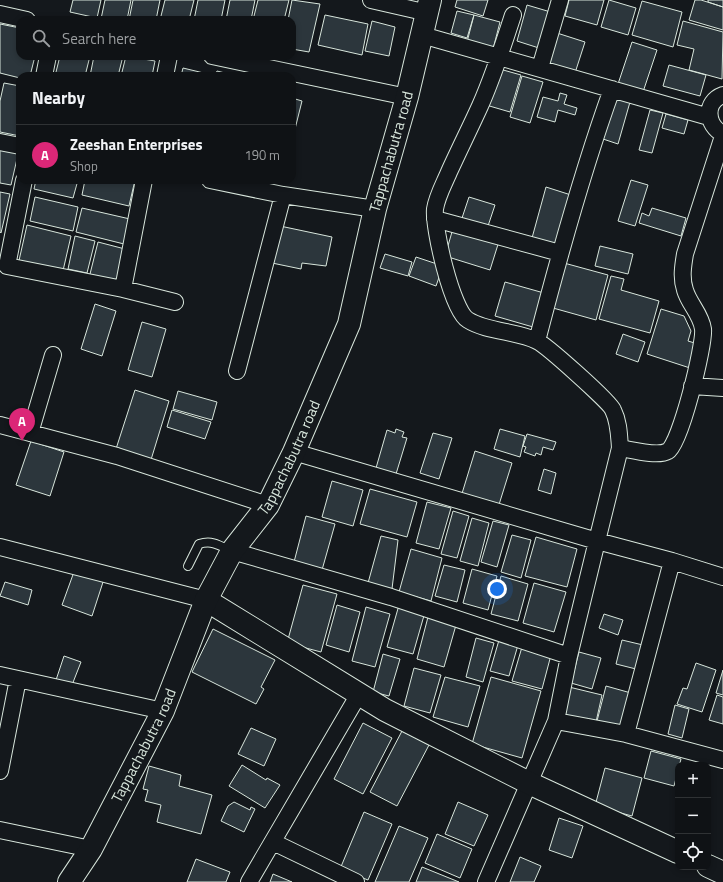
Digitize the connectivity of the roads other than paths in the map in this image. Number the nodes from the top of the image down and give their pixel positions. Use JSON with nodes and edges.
{"nodes":[{"id":1,"x":371,"y":0,"type":"edge"},
{"id":2,"x":560,"y":0,"type":"edge"},
{"id":3,"x":429,"y":7,"type":"edge"},
{"id":4,"x":0,"y":14,"type":"edge"},
{"id":5,"x":513,"y":16,"type":"dead end"},
{"id":6,"x":16,"y":18,"type":"edge"},
{"id":7,"x":422,"y":35,"type":"junction"},
{"id":8,"x":500,"y":57,"type":"junction"},
{"id":9,"x":47,"y":60,"type":"edge"},
{"id":10,"x":168,"y":60,"type":"edge"},
{"id":11,"x":231,"y":60,"type":"edge"},
{"id":12,"x":540,"y":68,"type":"junction"},
{"id":13,"x":45,"y":72,"type":"edge"},
{"id":14,"x":166,"y":72,"type":"edge"},
{"id":15,"x":288,"y":72,"type":"edge"},
{"id":16,"x":296,"y":74,"type":"edge"},
{"id":17,"x":612,"y":89,"type":"junction"},
{"id":18,"x":723,"y":95,"type":"edge"},
{"id":19,"x":407,"y":97,"type":"junction"},
{"id":20,"x":709,"y":117,"type":"junction"},
{"id":21,"x":723,"y":135,"type":"edge"},
{"id":22,"x":0,"y":142,"type":"edge"},
{"id":23,"x":16,"y":145,"type":"edge"},
{"id":24,"x":23,"y":184,"type":"edge"},
{"id":25,"x":143,"y":184,"type":"edge"},
{"id":26,"x":229,"y":184,"type":"edge"},
{"id":27,"x":283,"y":195,"type":"junction"},
{"id":28,"x":375,"y":209,"type":"junction"},
{"id":29,"x":435,"y":219,"type":"junction"},
{"id":30,"x":560,"y":253,"type":"junction"},
{"id":31,"x":123,"y":289,"type":"junction"},
{"id":32,"x":175,"y":302,"type":"dead end"},
{"id":33,"x":537,"y":341,"type":"junction"},
{"id":34,"x":53,"y":355,"type":"dead end"},
{"id":35,"x":237,"y":371,"type":"dead end"},
{"id":36,"x":692,"y":386,"type":"junction"},
{"id":37,"x":723,"y":388,"type":"edge"},
{"id":38,"x":0,"y":424,"type":"edge"},
{"id":39,"x":30,"y":433,"type":"junction"},
{"id":40,"x":620,"y":448,"type":"junction"},
{"id":41,"x":294,"y":452,"type":"junction"},
{"id":42,"x":268,"y":505,"type":"junction"},
{"id":43,"x":597,"y":541,"type":"junction"},
{"id":44,"x":0,"y":547,"type":"edge"},
{"id":45,"x":232,"y":551,"type":"junction"},
{"id":46,"x":672,"y":561,"type":"junction"},
{"id":47,"x":188,"y":566,"type":"dead end"},
{"id":48,"x":723,"y":577,"type":"edge"},
{"id":49,"x":206,"y":600,"type":"junction"},
{"id":50,"x":569,"y":656,"type":"junction"},
{"id":51,"x":0,"y":675,"type":"edge"},
{"id":52,"x":18,"y":679,"type":"junction"},
{"id":53,"x":359,"y":694,"type":"junction"},
{"id":54,"x":163,"y":711,"type":"junction"},
{"id":55,"x":556,"y":721,"type":"junction"},
{"id":56,"x":626,"y":734,"type":"junction"},
{"id":57,"x":723,"y":760,"type":"edge"},
{"id":58,"x":0,"y":771,"type":"edge"},
{"id":59,"x":529,"y":783,"type":"junction"},
{"id":60,"x":0,"y":830,"type":"edge"},
{"id":61,"x":273,"y":842,"type":"junction"},
{"id":62,"x":90,"y":848,"type":"junction"},
{"id":63,"x":675,"y":851,"type":"edge"},
{"id":64,"x":711,"y":867,"type":"edge"},
{"id":65,"x":723,"y":873,"type":"edge"},
{"id":66,"x":69,"y":882,"type":"edge"},
{"id":67,"x":249,"y":882,"type":"edge"},
{"id":68,"x":356,"y":882,"type":"edge"},
{"id":69,"x":486,"y":882,"type":"edge"}],
"edges":[{"from":1,"to":3,"type":"street"},
{"from":2,"to":12,"type":"street"},
{"from":3,"to":7,"type":"main road","name":"Tappachabutra road"},
{"from":4,"to":6,"type":"street"},
{"from":5,"to":8,"type":"street"},
{"from":7,"to":8,"type":"street"},
{"from":7,"to":19,"type":"main road","name":"Tappachabutra road"},
{"from":8,"to":12,"type":"street"},
{"from":8,"to":29,"type":"street"},
{"from":9,"to":13,"type":"street"},
{"from":10,"to":14,"type":"street"},
{"from":11,"to":15,"type":"street"},
{"from":12,"to":17,"type":"street"},
{"from":16,"to":19,"type":"street"},
{"from":17,"to":20,"type":"street"},
{"from":17,"to":30,"type":"street"},
{"from":18,"to":20,"type":"street"},
{"from":19,"to":28,"type":"main road","name":"Tappachabutra road"},
{"from":20,"to":21,"type":"street"},
{"from":21,"to":36,"type":"street"},
{"from":22,"to":23,"type":"street"},
{"from":24,"to":31,"type":"street"},
{"from":25,"to":31,"type":"street"},
{"from":26,"to":27,"type":"street"},
{"from":27,"to":28,"type":"street"},
{"from":27,"to":35,"type":"street"},
{"from":28,"to":41,"type":"main road","name":"Tappachabutra road"},
{"from":29,"to":30,"type":"street"},
{"from":29,"to":33,"type":"street"},
{"from":30,"to":33,"type":"street"},
{"from":31,"to":32,"type":"street"},
{"from":33,"to":40,"type":"street"},
{"from":34,"to":39,"type":"street"},
{"from":36,"to":37,"type":"street"},
{"from":36,"to":40,"type":"street"},
{"from":38,"to":39,"type":"street"},
{"from":39,"to":42,"type":"street"},
{"from":40,"to":43,"type":"street"},
{"from":41,"to":42,"type":"main road","name":"Tappachabutra road"},
{"from":41,"to":43,"type":"street"},
{"from":42,"to":45,"type":"main road","name":"Tappachabutra road"},
{"from":43,"to":46,"type":"street"},
{"from":43,"to":50,"type":"street"},
{"from":44,"to":49,"type":"street"},
{"from":45,"to":47,"type":"lane"},
{"from":45,"to":49,"type":"main road","name":"Tappachabutra road"},
{"from":45,"to":50,"type":"street"},
{"from":46,"to":48,"type":"street"},
{"from":46,"to":56,"type":"street"},
{"from":49,"to":53,"type":"main road"},
{"from":49,"to":54,"type":"main road","name":"Tappachabutra road"},
{"from":50,"to":55,"type":"street"},
{"from":51,"to":52,"type":"street"},
{"from":52,"to":54,"type":"street"},
{"from":52,"to":58,"type":"street"},
{"from":53,"to":59,"type":"main road"},
{"from":53,"to":61,"type":"street"},
{"from":54,"to":62,"type":"main road","name":"Tappachabutra road"},
{"from":55,"to":56,"type":"street"},
{"from":55,"to":59,"type":"street"},
{"from":56,"to":57,"type":"street"},
{"from":59,"to":63,"type":"main road"},
{"from":59,"to":69,"type":"street"},
{"from":60,"to":62,"type":"street"},
{"from":61,"to":67,"type":"street"},
{"from":61,"to":68,"type":"street"},
{"from":62,"to":66,"type":"main road","name":"Tappachabutra road"},
{"from":64,"to":65,"type":"main road"}]}
